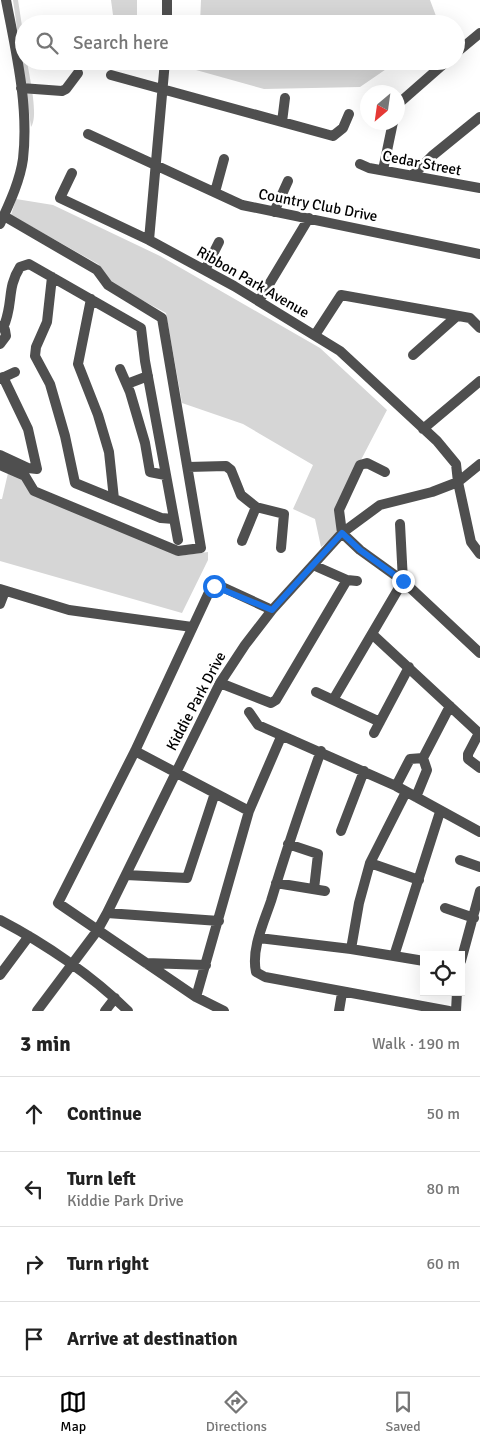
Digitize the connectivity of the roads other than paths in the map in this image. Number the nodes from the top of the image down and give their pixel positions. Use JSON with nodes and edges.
{"nodes":[{"id":1,"x":6,"y":0,"type":"edge"},
{"id":2,"x":168,"y":0,"type":"edge"},
{"id":3,"x":167,"y":15,"type":"edge"},
{"id":4,"x":480,"y":33,"type":"edge"},
{"id":5,"x":465,"y":46,"type":"edge"},
{"id":6,"x":15,"y":53,"type":"edge"},
{"id":7,"x":18,"y":70,"type":"edge"},
{"id":8,"x":165,"y":70,"type":"edge"},
{"id":9,"x":437,"y":70,"type":"edge"},
{"id":10,"x":78,"y":73,"type":"dead end"},
{"id":11,"x":111,"y":75,"type":"dead end"},
{"id":12,"x":21,"y":88,"type":"junction"},
{"id":13,"x":164,"y":90,"type":"junction"},
{"id":14,"x":285,"y":98,"type":"dead end"},
{"id":15,"x":405,"y":98,"type":"edge"},
{"id":16,"x":349,"y":114,"type":"dead end"},
{"id":17,"x":480,"y":117,"type":"edge"},
{"id":18,"x":282,"y":122,"type":"junction"},
{"id":19,"x":391,"y":130,"type":"edge"},
{"id":20,"x":88,"y":134,"type":"dead end"},
{"id":21,"x":224,"y":159,"type":"dead end"},
{"id":22,"x":360,"y":164,"type":"dead end"},
{"id":23,"x":157,"y":166,"type":"junction"},
{"id":24,"x":383,"y":170,"type":"junction"},
{"id":25,"x":72,"y":173,"type":"dead end"},
{"id":26,"x":412,"y":176,"type":"junction"},
{"id":27,"x":288,"y":181,"type":"dead end"},
{"id":28,"x":480,"y":188,"type":"edge"},
{"id":29,"x":215,"y":192,"type":"junction"},
{"id":30,"x":274,"y":212,"type":"junction"},
{"id":31,"x":309,"y":218,"type":"junction"},
{"id":32,"x":2,"y":220,"type":"edge"},
{"id":33,"x":149,"y":240,"type":"junction"},
{"id":34,"x":219,"y":242,"type":"dead end"},
{"id":35,"x":480,"y":254,"type":"edge"},
{"id":36,"x":205,"y":270,"type":"junction"},
{"id":37,"x":52,"y":277,"type":"junction"},
{"id":38,"x":90,"y":299,"type":"junction"},
{"id":39,"x":259,"y":301,"type":"junction"},
{"id":40,"x":457,"y":316,"type":"junction"},
{"id":41,"x":479,"y":324,"type":"edge"},
{"id":42,"x":1,"y":327,"type":"edge"},
{"id":43,"x":315,"y":335,"type":"junction"},
{"id":44,"x":0,"y":344,"type":"edge"},
{"id":45,"x":413,"y":355,"type":"dead end"},
{"id":46,"x":120,"y":369,"type":"dead end"},
{"id":47,"x":14,"y":372,"type":"dead end"},
{"id":48,"x":148,"y":376,"type":"junction"},
{"id":49,"x":2,"y":378,"type":"edge"},
{"id":50,"x":480,"y":381,"type":"edge"},
{"id":51,"x":127,"y":384,"type":"junction"},
{"id":52,"x":423,"y":429,"type":"junction"},
{"id":53,"x":0,"y":455,"type":"edge"},
{"id":54,"x":480,"y":464,"type":"edge"},
{"id":55,"x":0,"y":465,"type":"edge"},
{"id":56,"x":188,"y":467,"type":"junction"},
{"id":57,"x":385,"y":472,"type":"dead end"},
{"id":58,"x":166,"y":475,"type":"junction"},
{"id":59,"x":458,"y":482,"type":"junction"},
{"id":60,"x":114,"y":499,"type":"junction"},
{"id":61,"x":256,"y":507,"type":"junction"},
{"id":62,"x":174,"y":519,"type":"junction"},
{"id":63,"x":400,"y":524,"type":"dead end"},
{"id":64,"x":342,"y":533,"type":"junction"},
{"id":65,"x":178,"y":540,"type":"dead end"},
{"id":66,"x":242,"y":541,"type":"dead end"},
{"id":67,"x":281,"y":548,"type":"dead end"},
{"id":68,"x":480,"y":554,"type":"edge"},
{"id":69,"x":313,"y":565,"type":"junction"},
{"id":70,"x":403,"y":581,"type":"junction"},
{"id":71,"x":2,"y":590,"type":"edge"},
{"id":72,"x":0,"y":604,"type":"edge"},
{"id":73,"x":272,"y":610,"type":"junction"},
{"id":74,"x":192,"y":627,"type":"junction"},
{"id":75,"x":372,"y":634,"type":"junction"},
{"id":76,"x":480,"y":653,"type":"edge"},
{"id":77,"x":409,"y":667,"type":"junction"},
{"id":78,"x":220,"y":683,"type":"junction"},
{"id":79,"x":316,"y":692,"type":"dead end"},
{"id":80,"x":333,"y":700,"type":"junction"},
{"id":81,"x":450,"y":706,"type":"junction"},
{"id":82,"x":249,"y":712,"type":"dead end"},
{"id":83,"x":380,"y":722,"type":"junction"},
{"id":84,"x":374,"y":733,"type":"dead end"},
{"id":85,"x":479,"y":734,"type":"edge"},
{"id":86,"x":282,"y":736,"type":"junction"},
{"id":87,"x":135,"y":751,"type":"junction"},
{"id":88,"x":321,"y":751,"type":"junction"},
{"id":89,"x":424,"y":758,"type":"junction"},
{"id":90,"x":480,"y":768,"type":"edge"},
{"id":91,"x":364,"y":771,"type":"junction"},
{"id":92,"x":176,"y":772,"type":"junction"},
{"id":93,"x":396,"y":786,"type":"junction"},
{"id":94,"x":215,"y":793,"type":"junction"},
{"id":95,"x":411,"y":795,"type":"junction"},
{"id":96,"x":249,"y":811,"type":"junction"},
{"id":97,"x":440,"y":812,"type":"junction"},
{"id":98,"x":341,"y":831,"type":"dead end"},
{"id":99,"x":480,"y":832,"type":"edge"},
{"id":100,"x":288,"y":844,"type":"junction"},
{"id":101,"x":460,"y":860,"type":"dead end"},
{"id":102,"x":370,"y":863,"type":"junction"},
{"id":103,"x":480,"y":867,"type":"edge"},
{"id":104,"x":126,"y":875,"type":"junction"},
{"id":105,"x":419,"y":880,"type":"junction"},
{"id":106,"x":276,"y":883,"type":"junction"},
{"id":107,"x":314,"y":888,"type":"junction"},
{"id":108,"x":325,"y":891,"type":"dead end"},
{"id":109,"x":480,"y":891,"type":"edge"},
{"id":110,"x":445,"y":908,"type":"dead end"},
{"id":111,"x":107,"y":913,"type":"junction"},
{"id":112,"x":474,"y":918,"type":"junction"},
{"id":113,"x":0,"y":920,"type":"edge"},
{"id":114,"x":219,"y":921,"type":"junction"},
{"id":115,"x":97,"y":931,"type":"junction"},
{"id":116,"x":29,"y":936,"type":"junction"},
{"id":117,"x":259,"y":938,"type":"junction"},
{"id":118,"x":351,"y":949,"type":"junction"},
{"id":119,"x":464,"y":951,"type":"edge"},
{"id":120,"x":394,"y":956,"type":"junction"},
{"id":121,"x":420,"y":960,"type":"edge"},
{"id":122,"x":146,"y":963,"type":"junction"},
{"id":123,"x":206,"y":964,"type":"junction"},
{"id":124,"x":71,"y":966,"type":"junction"},
{"id":125,"x":0,"y":975,"type":"edge"},
{"id":126,"x":342,"y":992,"type":"junction"},
{"id":127,"x":457,"y":996,"type":"edge"},
{"id":128,"x":196,"y":997,"type":"junction"},
{"id":129,"x":115,"y":998,"type":"junction"},
{"id":130,"x":37,"y":1011,"type":"edge"},
{"id":131,"x":105,"y":1011,"type":"edge"},
{"id":132,"x":128,"y":1011,"type":"edge"},
{"id":133,"x":224,"y":1011,"type":"edge"},
{"id":134,"x":339,"y":1011,"type":"edge"},
{"id":135,"x":448,"y":1011,"type":"edge"},
{"id":136,"x":456,"y":1011,"type":"edge"}],
"edges":[{"from":1,"to":6,"type":"street"},
{"from":2,"to":3,"type":"street"},
{"from":4,"to":5,"type":"street"},
{"from":7,"to":12,"type":"street"},
{"from":8,"to":13,"type":"street"},
{"from":9,"to":15,"type":"street"},
{"from":10,"to":12,"type":"street"},
{"from":11,"to":13,"type":"street"},
{"from":12,"to":32,"type":"street"},
{"from":13,"to":18,"type":"street"},
{"from":13,"to":23,"type":"street"},
{"from":14,"to":18,"type":"street"},
{"from":16,"to":18,"type":"street"},
{"from":17,"to":26,"type":"street"},
{"from":19,"to":24,"type":"street"},
{"from":20,"to":23,"type":"street","name":"Country Club Drive"},
{"from":21,"to":29,"type":"street"},
{"from":22,"to":24,"type":"street","name":"Cedar Street"},
{"from":23,"to":29,"type":"street","name":"Country Club Drive"},
{"from":23,"to":33,"type":"street"},
{"from":24,"to":26,"type":"street","name":"Cedar Street"},
{"from":25,"to":33,"type":"street","name":"Ribbon Park Avenue"},
{"from":26,"to":28,"type":"street","name":"Cedar Street"},
{"from":27,"to":30,"type":"street"},
{"from":29,"to":30,"type":"street","name":"Country Club Drive"},
{"from":30,"to":31,"type":"street","name":"Country Club Drive"},
{"from":31,"to":35,"type":"street","name":"Country Club Drive"},
{"from":31,"to":39,"type":"street"},
{"from":32,"to":56,"type":"street"},
{"from":33,"to":36,"type":"street","name":"Ribbon Park Avenue"},
{"from":34,"to":36,"type":"street"},
{"from":36,"to":39,"type":"street","name":"Ribbon Park Avenue"},
{"from":37,"to":38,"type":"street"},
{"from":37,"to":42,"type":"street"},
{"from":37,"to":60,"type":"street"},
{"from":38,"to":48,"type":"street"},
{"from":38,"to":60,"type":"street"},
{"from":39,"to":43,"type":"street","name":"Ribbon Park Avenue"},
{"from":40,"to":41,"type":"street"},
{"from":40,"to":43,"type":"street"},
{"from":40,"to":45,"type":"street"},
{"from":42,"to":44,"type":"street"},
{"from":43,"to":52,"type":"street","name":"Ribbon Park Avenue"},
{"from":46,"to":51,"type":"street"},
{"from":47,"to":49,"type":"street"},
{"from":48,"to":51,"type":"street"},
{"from":48,"to":58,"type":"street"},
{"from":49,"to":53,"type":"street"},
{"from":50,"to":52,"type":"street"},
{"from":51,"to":58,"type":"street"},
{"from":52,"to":59,"type":"street","name":"Ribbon Park Avenue"},
{"from":54,"to":59,"type":"street","name":"Kiddie Park Drive"},
{"from":55,"to":56,"type":"street"},
{"from":56,"to":61,"type":"street"},
{"from":57,"to":64,"type":"street"},
{"from":58,"to":62,"type":"street"},
{"from":59,"to":64,"type":"street","name":"Kiddie Park Drive"},
{"from":59,"to":68,"type":"street","name":"Ribbon Park Avenue"},
{"from":60,"to":62,"type":"street"},
{"from":61,"to":66,"type":"street"},
{"from":61,"to":67,"type":"street"},
{"from":62,"to":65,"type":"street"},
{"from":63,"to":70,"type":"street"},
{"from":64,"to":69,"type":"street","name":"Kiddie Park Drive"},
{"from":64,"to":70,"type":"street"},
{"from":69,"to":73,"type":"street","name":"Kiddie Park Drive"},
{"from":69,"to":78,"type":"street"},
{"from":70,"to":75,"type":"street"},
{"from":70,"to":76,"type":"street"},
{"from":71,"to":72,"type":"street"},
{"from":71,"to":74,"type":"street"},
{"from":73,"to":74,"type":"street"},
{"from":73,"to":78,"type":"street","name":"Kiddie Park Drive"},
{"from":74,"to":87,"type":"street"},
{"from":75,"to":77,"type":"street"},
{"from":75,"to":80,"type":"street"},
{"from":77,"to":81,"type":"street"},
{"from":77,"to":83,"type":"street"},
{"from":78,"to":92,"type":"street","name":"Kiddie Park Drive"},
{"from":79,"to":80,"type":"street"},
{"from":80,"to":83,"type":"street"},
{"from":81,"to":85,"type":"street"},
{"from":81,"to":89,"type":"street"},
{"from":82,"to":86,"type":"street"},
{"from":83,"to":84,"type":"street"},
{"from":85,"to":90,"type":"street"},
{"from":86,"to":88,"type":"street"},
{"from":86,"to":96,"type":"street"},
{"from":87,"to":92,"type":"street"},
{"from":87,"to":115,"type":"street"},
{"from":88,"to":91,"type":"street"},
{"from":88,"to":100,"type":"street"},
{"from":89,"to":93,"type":"street"},
{"from":89,"to":95,"type":"street"},
{"from":91,"to":93,"type":"street"},
{"from":91,"to":98,"type":"street"},
{"from":92,"to":94,"type":"street"},
{"from":92,"to":104,"type":"street","name":"Kiddie Park Drive"},
{"from":93,"to":95,"type":"street"},
{"from":94,"to":96,"type":"street"},
{"from":94,"to":104,"type":"street"},
{"from":95,"to":97,"type":"street"},
{"from":95,"to":102,"type":"street"},
{"from":96,"to":114,"type":"street"},
{"from":97,"to":99,"type":"street"},
{"from":97,"to":105,"type":"street"},
{"from":100,"to":106,"type":"street"},
{"from":100,"to":107,"type":"street"},
{"from":101,"to":103,"type":"street"},
{"from":102,"to":105,"type":"street"},
{"from":102,"to":118,"type":"street"},
{"from":104,"to":111,"type":"street","name":"Kiddie Park Drive"},
{"from":105,"to":120,"type":"street"},
{"from":106,"to":107,"type":"street"},
{"from":106,"to":117,"type":"street"},
{"from":107,"to":108,"type":"street"},
{"from":109,"to":112,"type":"street"},
{"from":110,"to":112,"type":"street"},
{"from":111,"to":114,"type":"street"},
{"from":111,"to":115,"type":"street","name":"Kiddie Park Drive"},
{"from":112,"to":119,"type":"street"},
{"from":113,"to":116,"type":"street"},
{"from":114,"to":123,"type":"street"},
{"from":115,"to":122,"type":"street"},
{"from":115,"to":124,"type":"street","name":"Kiddie Park Drive"},
{"from":116,"to":124,"type":"street"},
{"from":116,"to":125,"type":"street"},
{"from":117,"to":118,"type":"street"},
{"from":117,"to":126,"type":"street"},
{"from":118,"to":120,"type":"street"},
{"from":120,"to":121,"type":"street"},
{"from":122,"to":123,"type":"street"},
{"from":122,"to":128,"type":"street"},
{"from":123,"to":128,"type":"street"},
{"from":124,"to":129,"type":"street"},
{"from":124,"to":130,"type":"street","name":"Kiddie Park Drive"},
{"from":126,"to":134,"type":"street"},
{"from":126,"to":135,"type":"street"},
{"from":127,"to":136,"type":"street"},
{"from":128,"to":133,"type":"street"},
{"from":129,"to":131,"type":"street"},
{"from":129,"to":132,"type":"street"}]}
